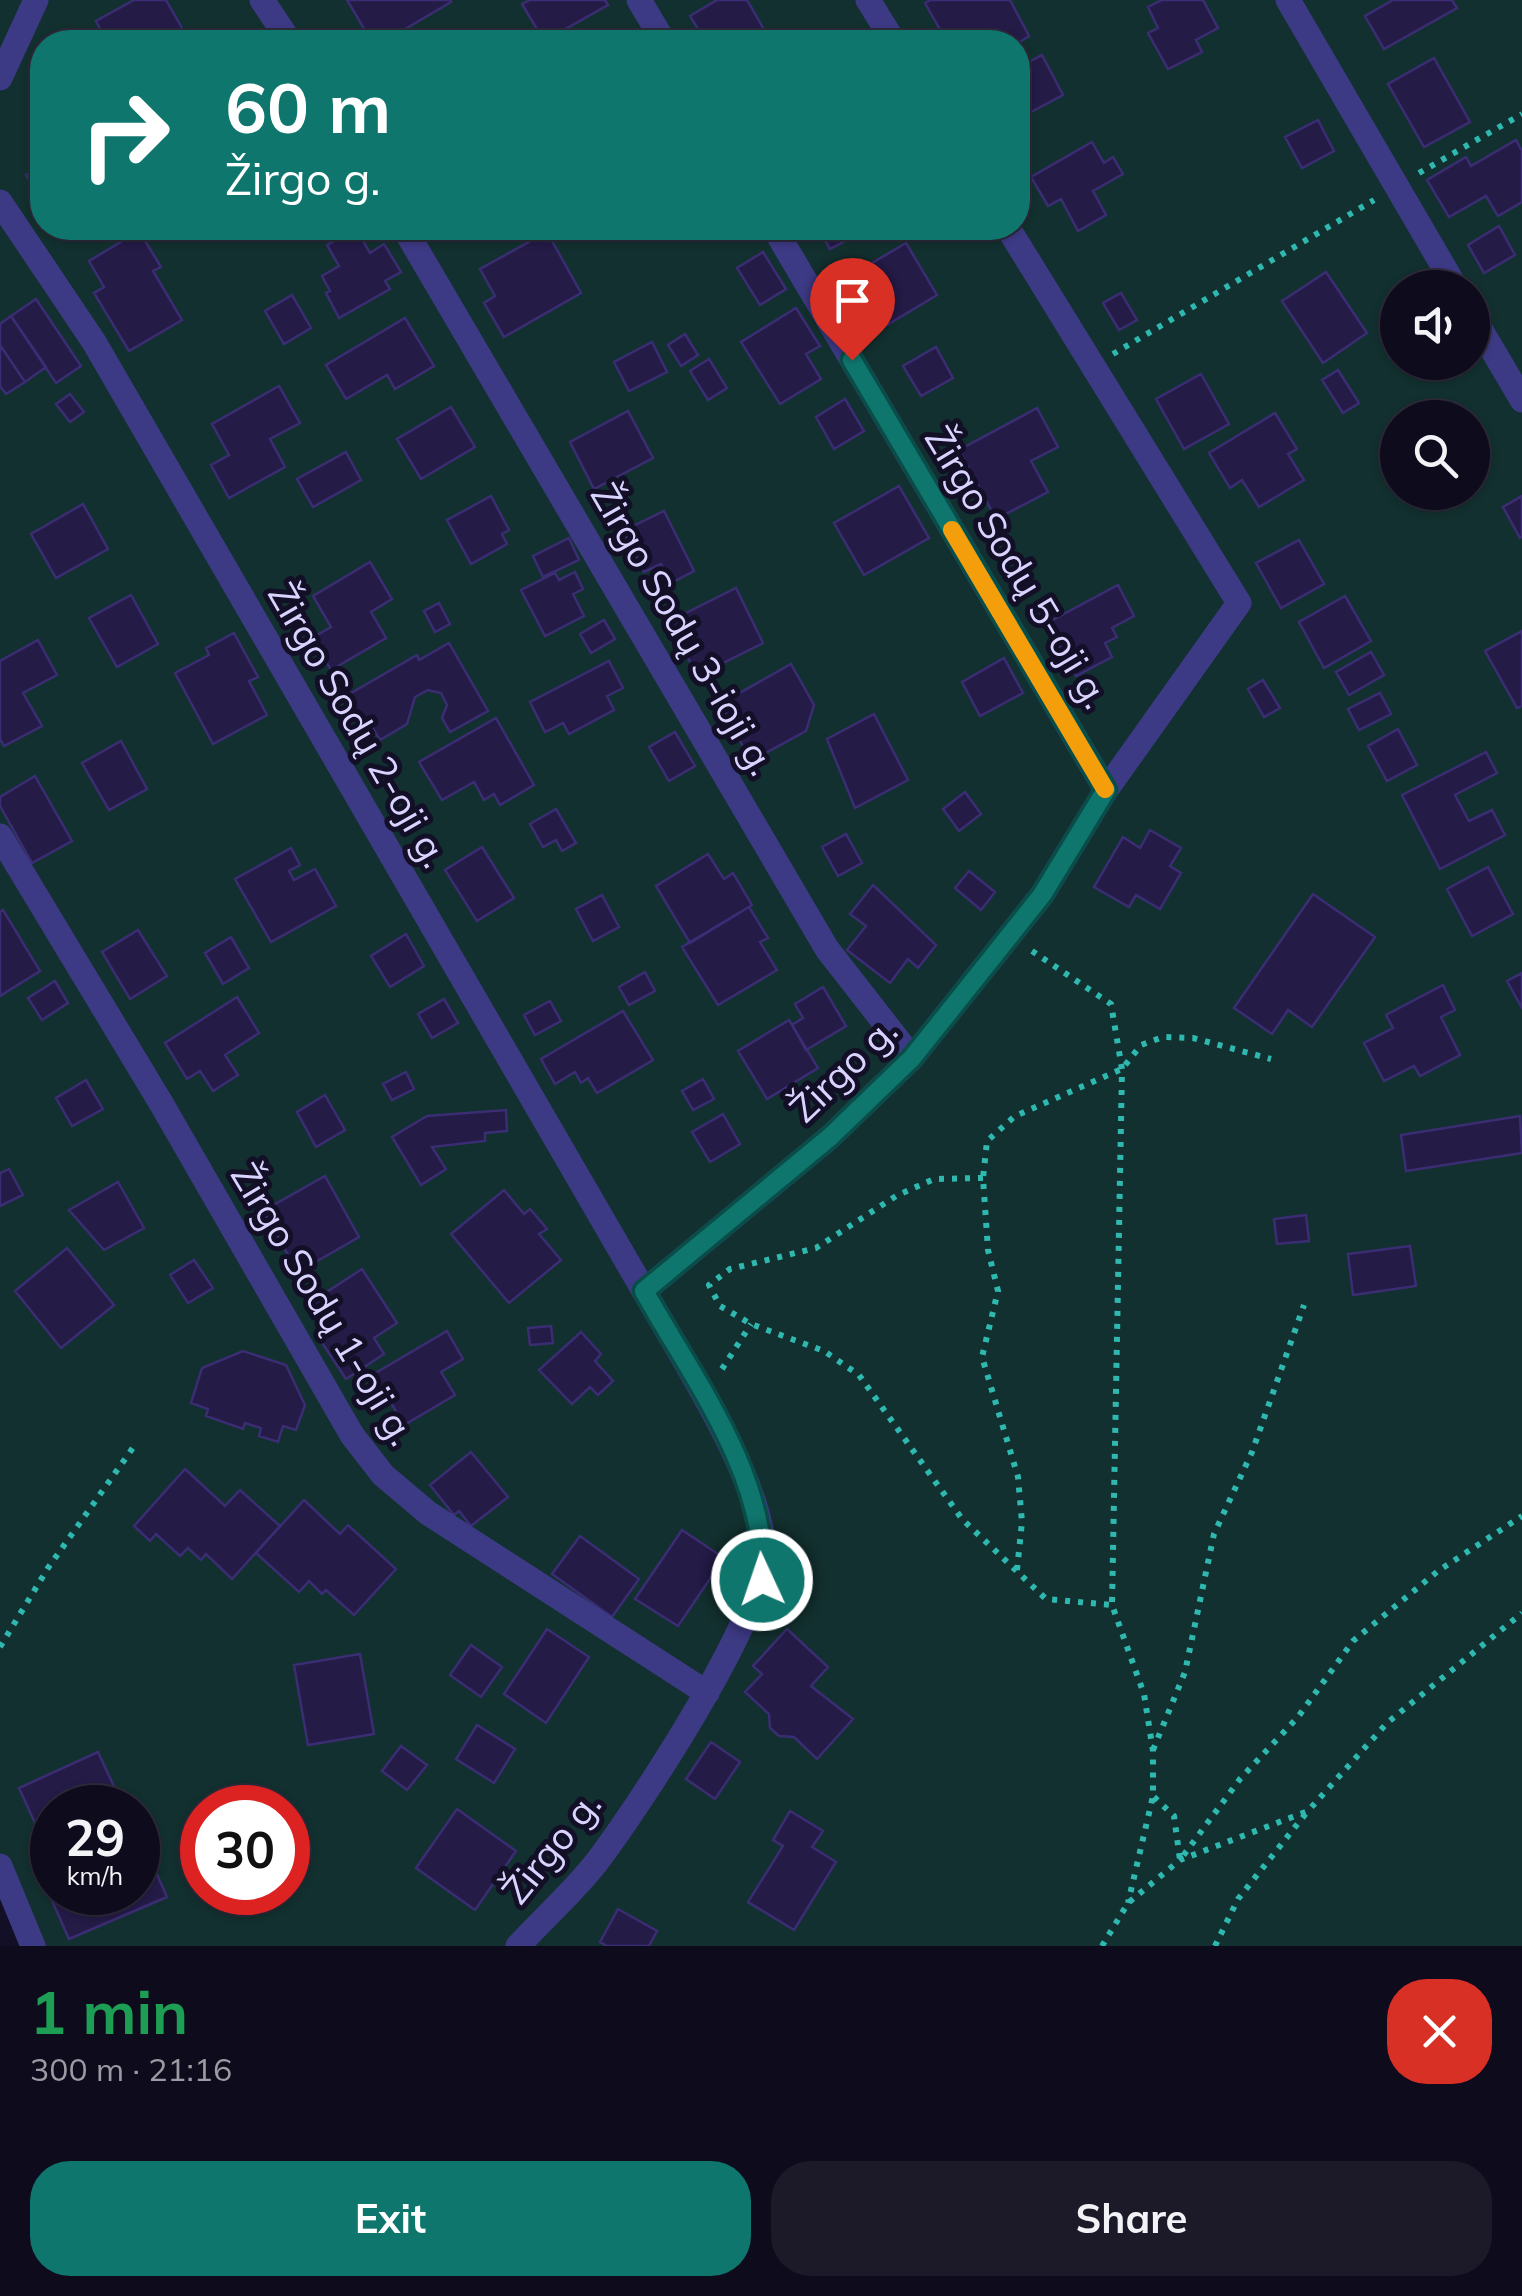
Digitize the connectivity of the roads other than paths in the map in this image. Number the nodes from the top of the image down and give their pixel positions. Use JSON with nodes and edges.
{"nodes":[{"id":1,"x":36,"y":0,"type":"edge"},
{"id":2,"x":262,"y":0,"type":"edge"},
{"id":3,"x":639,"y":0,"type":"edge"},
{"id":4,"x":868,"y":0,"type":"edge"},
{"id":5,"x":1288,"y":0,"type":"edge"},
{"id":6,"x":282,"y":30,"type":"edge"},
{"id":7,"x":657,"y":30,"type":"edge"},
{"id":8,"x":887,"y":30,"type":"edge"},
{"id":9,"x":0,"y":78,"type":"edge"},
{"id":10,"x":0,"y":202,"type":"edge"},
{"id":11,"x":411,"y":240,"type":"edge"},
{"id":12,"x":781,"y":240,"type":"edge"},
{"id":13,"x":1015,"y":240,"type":"edge"},
{"id":14,"x":1446,"y":270,"type":"edge"},
{"id":15,"x":1490,"y":346,"type":"edge"},
{"id":16,"x":1522,"y":400,"type":"edge"},
{"id":17,"x":1106,"y":790,"type":"junction"},
{"id":18,"x":0,"y":836,"type":"edge"},
{"id":19,"x":912,"y":1058,"type":"junction"},
{"id":20,"x":644,"y":1291,"type":"junction"},
{"id":21,"x":707,"y":1693,"type":"junction"},
{"id":22,"x":0,"y":1866,"type":"edge"},
{"id":23,"x":33,"y":1946,"type":"edge"},
{"id":24,"x":518,"y":1946,"type":"edge"}],
"edges":[{"from":1,"to":9,"type":"street"},
{"from":2,"to":6,"type":"street"},
{"from":3,"to":7,"type":"street"},
{"from":4,"to":8,"type":"street"},
{"from":5,"to":14,"type":"street"},
{"from":10,"to":20,"type":"street","name":"Žirgo Sodų 2-oji g."},
{"from":11,"to":19,"type":"street","name":"Žirgo Sodų 3-ioji g."},
{"from":12,"to":17,"type":"street","name":"Žirgo Sodų 5-oji g."},
{"from":13,"to":17,"type":"street","name":"Žirgo g."},
{"from":15,"to":16,"type":"street"},
{"from":17,"to":19,"type":"street","name":"Žirgo g."},
{"from":18,"to":21,"type":"street","name":"Žirgo Sodų 1-oji g."},
{"from":19,"to":20,"type":"street","name":"Žirgo g."},
{"from":20,"to":21,"type":"street","name":"Žirgo g."},
{"from":21,"to":24,"type":"street","name":"Žirgo g."},
{"from":22,"to":23,"type":"street"}]}
